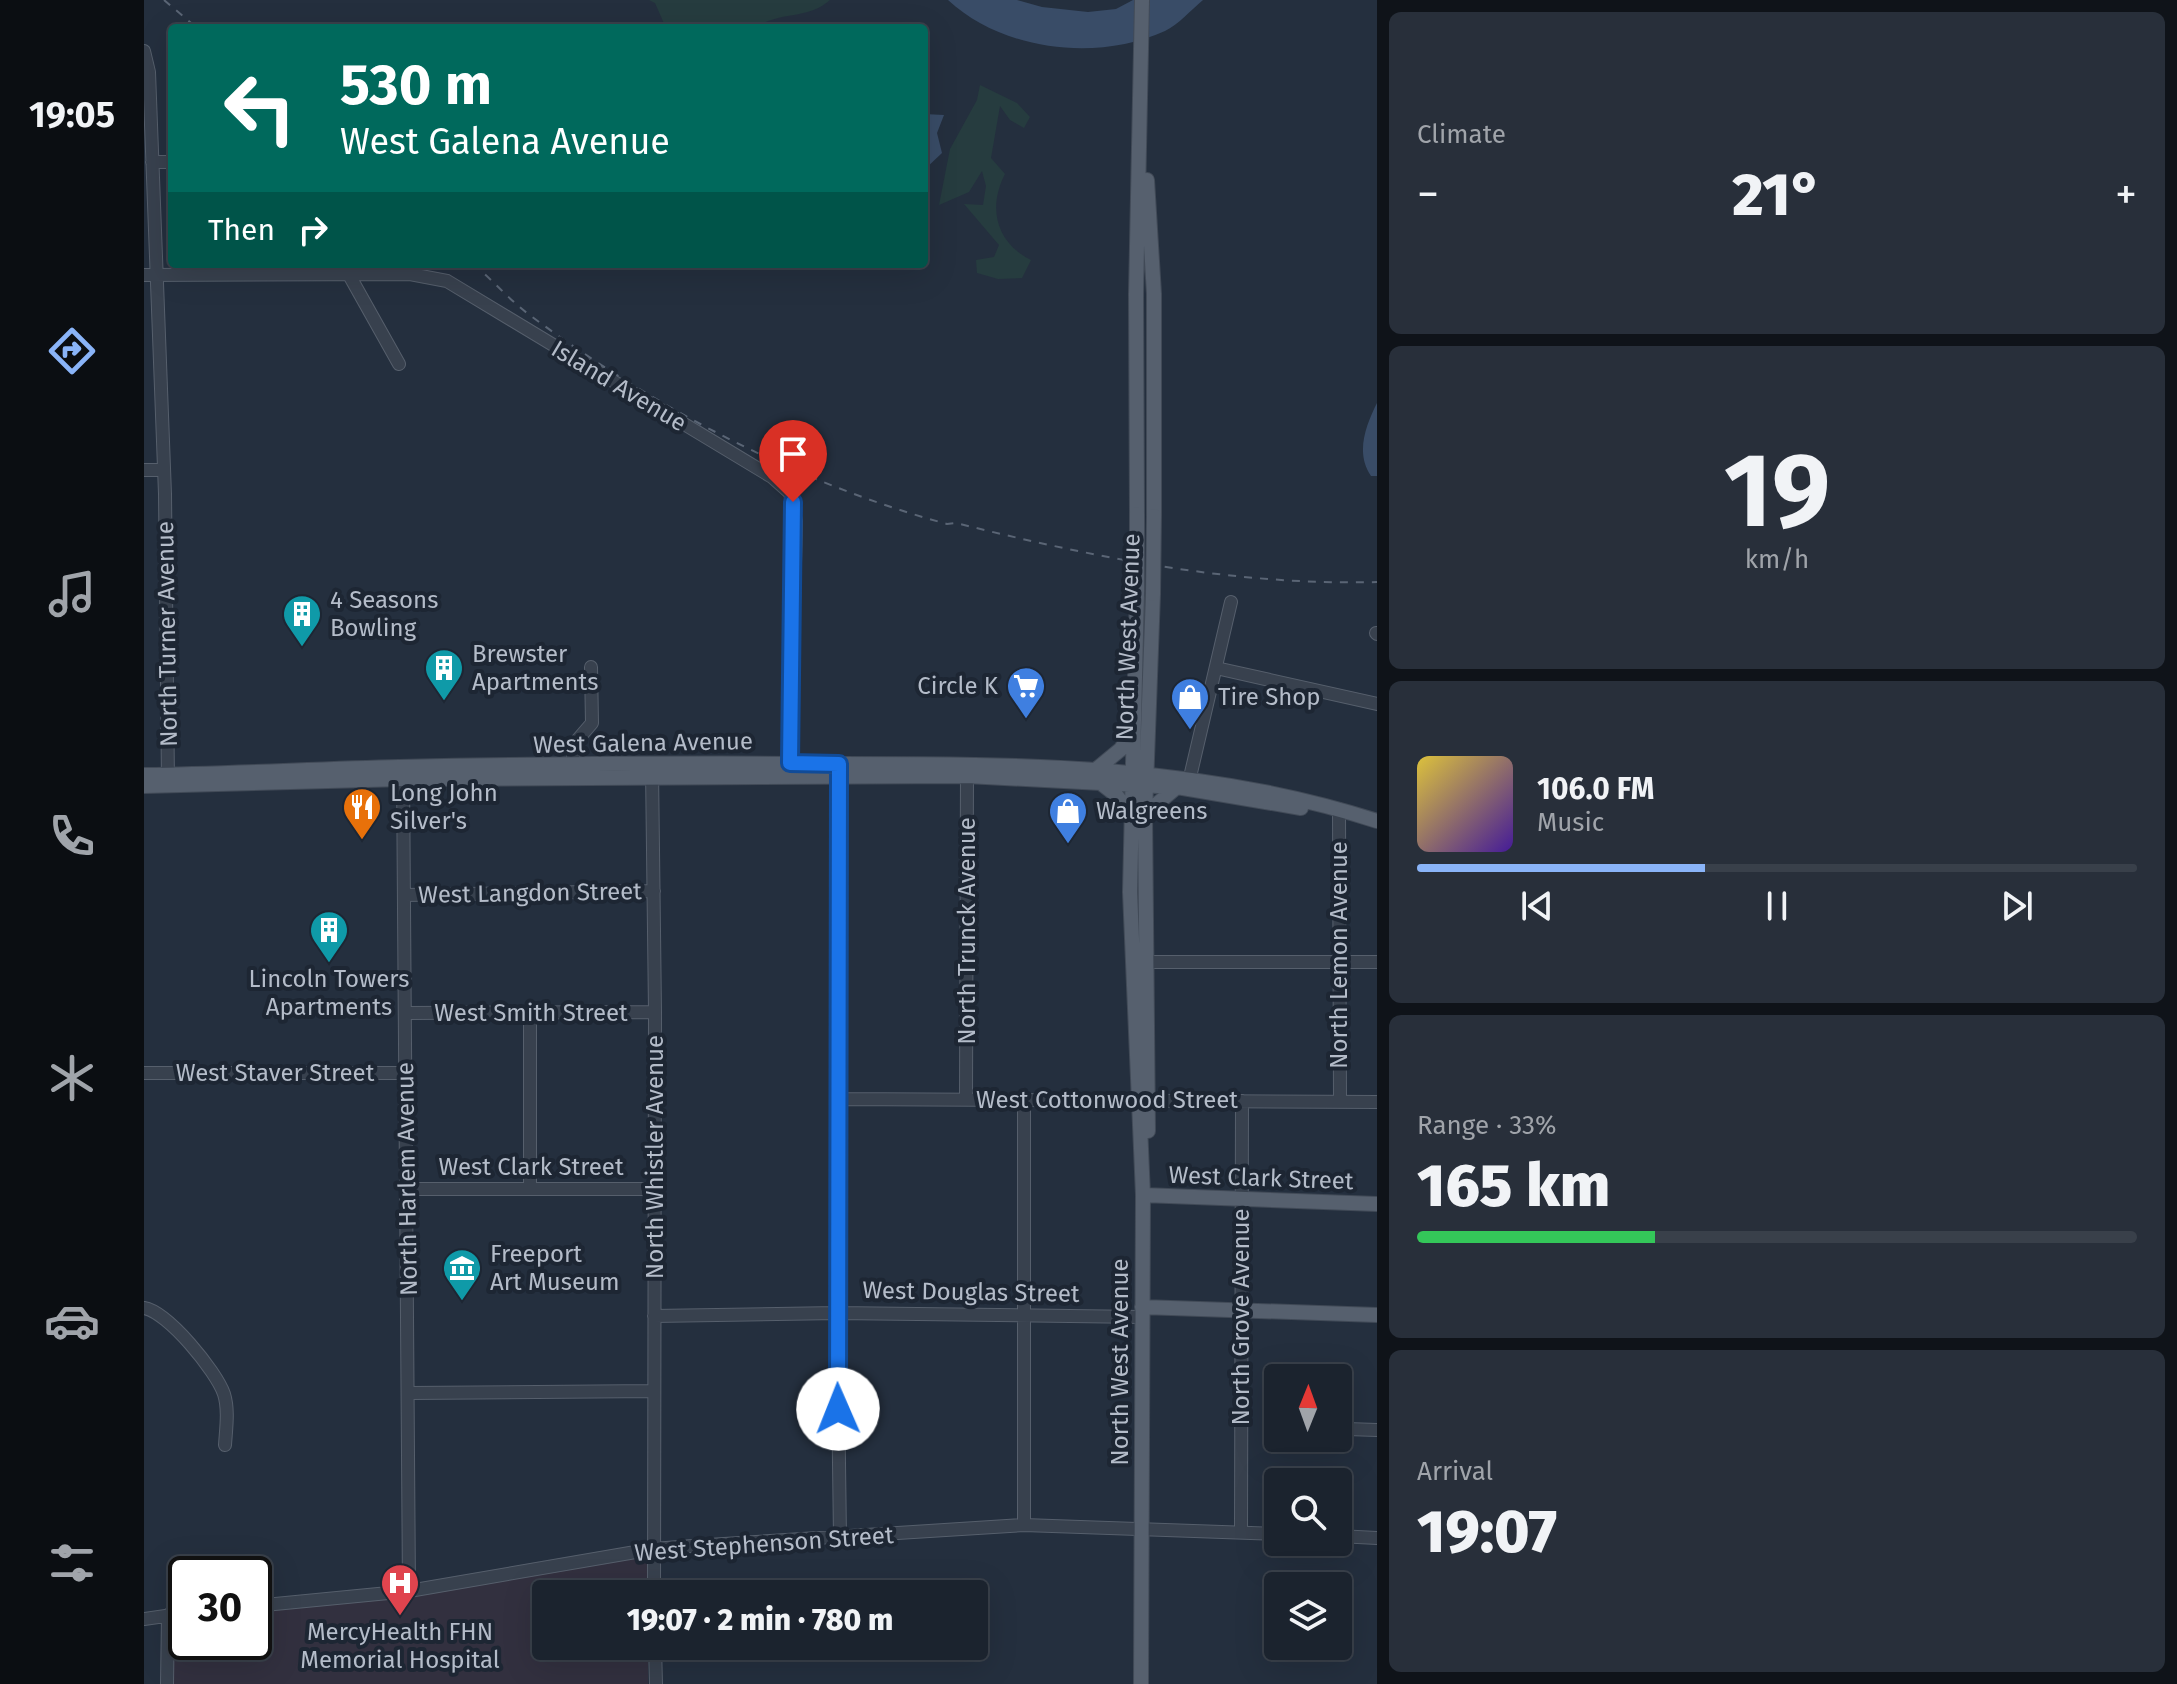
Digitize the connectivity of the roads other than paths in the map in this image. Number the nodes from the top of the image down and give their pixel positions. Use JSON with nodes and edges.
{"nodes":[{"id":1,"x":1142,"y":0,"type":"edge"},
{"id":2,"x":144,"y":51,"type":"edge"},
{"id":3,"x":1142,"y":80,"type":"junction"},
{"id":4,"x":152,"y":162,"type":"junction"},
{"id":5,"x":168,"y":162,"type":"edge"},
{"id":6,"x":247,"y":269,"type":"edge"},
{"id":7,"x":348,"y":273,"type":"junction"},
{"id":8,"x":149,"y":275,"type":"edge"},
{"id":9,"x":399,"y":364,"type":"dead end"},
{"id":10,"x":144,"y":470,"type":"edge"},
{"id":11,"x":162,"y":470,"type":"junction"},
{"id":12,"x":1231,"y":602,"type":"dead end"},
{"id":13,"x":591,"y":667,"type":"dead end"},
{"id":14,"x":1216,"y":668,"type":"junction"},
{"id":15,"x":1377,"y":704,"type":"edge"},
{"id":16,"x":1134,"y":728,"type":"junction"},
{"id":17,"x":1147,"y":744,"type":"junction"},
{"id":18,"x":573,"y":766,"type":"junction"},
{"id":19,"x":790,"y":770,"type":"junction"},
{"id":20,"x":839,"y":770,"type":"junction"},
{"id":21,"x":967,"y":770,"type":"junction"},
{"id":22,"x":652,"y":772,"type":"junction"},
{"id":23,"x":403,"y":773,"type":"junction"},
{"id":24,"x":144,"y":775,"type":"edge"},
{"id":25,"x":1098,"y":775,"type":"junction"},
{"id":26,"x":1139,"y":777,"type":"junction"},
{"id":27,"x":1190,"y":777,"type":"junction"},
{"id":28,"x":168,"y":781,"type":"junction"},
{"id":29,"x":1174,"y":781,"type":"junction"},
{"id":30,"x":144,"y":786,"type":"edge"},
{"id":31,"x":1138,"y":814,"type":"junction"},
{"id":32,"x":1339,"y":814,"type":"junction"},
{"id":33,"x":1377,"y":823,"type":"edge"},
{"id":34,"x":654,"y":891,"type":"junction"},
{"id":35,"x":405,"y":895,"type":"junction"},
{"id":36,"x":1138,"y":962,"type":"junction"},
{"id":37,"x":1338,"y":962,"type":"junction"},
{"id":38,"x":1377,"y":962,"type":"edge"},
{"id":39,"x":655,"y":1012,"type":"junction"},
{"id":40,"x":406,"y":1013,"type":"junction"},
{"id":41,"x":530,"y":1014,"type":"junction"},
{"id":42,"x":144,"y":1073,"type":"edge"},
{"id":43,"x":406,"y":1073,"type":"junction"},
{"id":44,"x":966,"y":1098,"type":"junction"},
{"id":45,"x":838,"y":1099,"type":"junction"},
{"id":46,"x":1024,"y":1099,"type":"junction"},
{"id":47,"x":1144,"y":1100,"type":"junction"},
{"id":48,"x":1242,"y":1101,"type":"junction"},
{"id":49,"x":1340,"y":1102,"type":"junction"},
{"id":50,"x":1377,"y":1102,"type":"edge"},
{"id":51,"x":530,"y":1187,"type":"junction"},
{"id":52,"x":407,"y":1189,"type":"junction"},
{"id":53,"x":655,"y":1189,"type":"junction"},
{"id":54,"x":1143,"y":1195,"type":"junction"},
{"id":55,"x":1240,"y":1198,"type":"junction"},
{"id":56,"x":1377,"y":1204,"type":"edge"},
{"id":57,"x":144,"y":1308,"type":"edge"},
{"id":58,"x":1241,"y":1311,"type":"junction"},
{"id":59,"x":1142,"y":1312,"type":"junction"},
{"id":60,"x":837,"y":1313,"type":"junction"},
{"id":61,"x":1024,"y":1314,"type":"junction"},
{"id":62,"x":1377,"y":1315,"type":"edge"},
{"id":63,"x":654,"y":1316,"type":"junction"},
{"id":64,"x":654,"y":1391,"type":"junction"},
{"id":65,"x":409,"y":1393,"type":"junction"},
{"id":66,"x":1352,"y":1429,"type":"edge"},
{"id":67,"x":1377,"y":1430,"type":"edge"},
{"id":68,"x":225,"y":1445,"type":"dead end"},
{"id":69,"x":1024,"y":1525,"type":"junction"},
{"id":70,"x":1142,"y":1528,"type":"junction"},
{"id":71,"x":1241,"y":1533,"type":"junction"},
{"id":72,"x":1264,"y":1534,"type":"edge"},
{"id":73,"x":840,"y":1537,"type":"junction"},
{"id":74,"x":1352,"y":1537,"type":"edge"},
{"id":75,"x":1377,"y":1538,"type":"edge"},
{"id":76,"x":653,"y":1549,"type":"junction"},
{"id":77,"x":654,"y":1580,"type":"edge"},
{"id":78,"x":409,"y":1591,"type":"junction"},
{"id":79,"x":272,"y":1604,"type":"edge"},
{"id":80,"x":168,"y":1615,"type":"joint"},
{"id":81,"x":144,"y":1619,"type":"edge"},
{"id":82,"x":655,"y":1660,"type":"edge"},
{"id":83,"x":167,"y":1684,"type":"edge"},
{"id":84,"x":656,"y":1684,"type":"edge"},
{"id":85,"x":1141,"y":1684,"type":"edge"}],
"edges":[{"from":1,"to":3,"type":"main road","name":"North West Avenue"},
{"from":2,"to":4,"type":"street","name":"North Turner Avenue"},
{"from":3,"to":16,"type":"main road","name":"North West Avenue","bridge":true},
{"from":3,"to":17,"type":"main road","name":"North West Avenue","bridge":true},
{"from":4,"to":5,"type":"street"},
{"from":4,"to":8,"type":"street","name":"North Turner Avenue"},
{"from":6,"to":7,"type":"street"},
{"from":6,"to":8,"type":"street"},
{"from":7,"to":9,"type":"street"},
{"from":7,"to":19,"type":"street","name":"Island Avenue"},
{"from":8,"to":11,"type":"street","name":"North Turner Avenue"},
{"from":10,"to":11,"type":"street"},
{"from":11,"to":28,"type":"street","name":"North Turner Avenue"},
{"from":12,"to":14,"type":"street"},
{"from":13,"to":18,"type":"street"},
{"from":14,"to":15,"type":"street"},
{"from":14,"to":27,"type":"street"},
{"from":16,"to":25,"type":"main road"},
{"from":16,"to":26,"type":"main road","name":"North West Avenue"},
{"from":17,"to":26,"type":"main road","name":"North West Avenue"},
{"from":17,"to":29,"type":"main road"},
{"from":18,"to":22,"type":"main road","name":"West Galena Avenue"},
{"from":18,"to":23,"type":"main road","name":"West Galena Avenue"},
{"from":19,"to":20,"type":"main road","name":"West Galena Avenue"},
{"from":19,"to":22,"type":"main road","name":"West Galena Avenue"},
{"from":20,"to":21,"type":"main road","name":"West Galena Avenue"},
{"from":20,"to":45,"type":"street"},
{"from":21,"to":25,"type":"main road","name":"West Galena Avenue"},
{"from":21,"to":44,"type":"street","name":"North Trunck Avenue"},
{"from":22,"to":23,"type":"main road","name":"West Galena Avenue"},
{"from":22,"to":34,"type":"street","name":"North Whistler Avenue"},
{"from":23,"to":28,"type":"main road","name":"West Galena Avenue"},
{"from":23,"to":35,"type":"street","name":"North Harlem Avenue"},
{"from":24,"to":28,"type":"main road","name":"West Galena Avenue"},
{"from":25,"to":26,"type":"main road","name":"West Galena Avenue"},
{"from":25,"to":31,"type":"main road"},
{"from":26,"to":29,"type":"main road","name":"West Galena Avenue"},
{"from":26,"to":31,"type":"main road","name":"North West Avenue"},
{"from":27,"to":29,"type":"main road","name":"West Galena Avenue"},
{"from":27,"to":32,"type":"main road","name":"West Galena Avenue"},
{"from":28,"to":30,"type":"main road","name":"West Galena Avenue"},
{"from":29,"to":31,"type":"main road"},
{"from":29,"to":32,"type":"main road","name":"West Galena Avenue"},
{"from":31,"to":36,"type":"main road","name":"North West Avenue"},
{"from":32,"to":33,"type":"main road","name":"West Galena Avenue"},
{"from":32,"to":37,"type":"street","name":"North Lemon Avenue"},
{"from":34,"to":35,"type":"street","name":"West Langdon Street"},
{"from":34,"to":39,"type":"street","name":"North Whistler Avenue"},
{"from":35,"to":40,"type":"street","name":"North Harlem Avenue"},
{"from":36,"to":37,"type":"street"},
{"from":36,"to":47,"type":"main road","name":"North West Avenue"},
{"from":37,"to":38,"type":"street"},
{"from":37,"to":49,"type":"street","name":"North Lemon Avenue"},
{"from":39,"to":41,"type":"street","name":"West Smith Street"},
{"from":39,"to":53,"type":"street","name":"North Whistler Avenue"},
{"from":40,"to":41,"type":"street","name":"West Smith Street"},
{"from":40,"to":43,"type":"street","name":"North Harlem Avenue"},
{"from":41,"to":51,"type":"street"},
{"from":42,"to":43,"type":"street","name":"West Staver Street"},
{"from":43,"to":52,"type":"street","name":"North Harlem Avenue"},
{"from":44,"to":45,"type":"street","name":"West Cottonwood Street"},
{"from":44,"to":46,"type":"street","name":"West Cottonwood Street"},
{"from":45,"to":60,"type":"street"},
{"from":46,"to":47,"type":"street","name":"West Cottonwood Street"},
{"from":46,"to":61,"type":"street"},
{"from":47,"to":48,"type":"street","name":"West Cottonwood Street"},
{"from":47,"to":54,"type":"main road","name":"North West Avenue"},
{"from":48,"to":49,"type":"street","name":"West Cottonwood Street"},
{"from":48,"to":55,"type":"street","name":"North Grove Avenue"},
{"from":49,"to":50,"type":"street","name":"West Cottonwood Street"},
{"from":51,"to":52,"type":"street","name":"West Clark Street"},
{"from":51,"to":53,"type":"street","name":"West Clark Street"},
{"from":52,"to":65,"type":"street","name":"North Harlem Avenue"},
{"from":53,"to":63,"type":"street","name":"North Whistler Avenue"},
{"from":54,"to":55,"type":"main road","name":"West Clark Street"},
{"from":54,"to":59,"type":"main road","name":"North West Avenue"},
{"from":55,"to":56,"type":"main road","name":"West Clark Street"},
{"from":55,"to":58,"type":"street","name":"North Grove Avenue"},
{"from":57,"to":68,"type":"street"},
{"from":58,"to":59,"type":"main road","name":"West Douglas Street"},
{"from":58,"to":62,"type":"main road","name":"West Douglas Street"},
{"from":58,"to":71,"type":"street","name":"North Grove Avenue"},
{"from":59,"to":61,"type":"street","name":"West Douglas Street"},
{"from":59,"to":70,"type":"main road","name":"North West Avenue"},
{"from":60,"to":61,"type":"street","name":"West Douglas Street"},
{"from":60,"to":63,"type":"street","name":"West Douglas Street"},
{"from":60,"to":73,"type":"street"},
{"from":61,"to":69,"type":"street"},
{"from":63,"to":64,"type":"street","name":"North Whistler Avenue"},
{"from":64,"to":65,"type":"street"},
{"from":64,"to":76,"type":"street","name":"North Whistler Avenue"},
{"from":65,"to":78,"type":"street","name":"North Harlem Avenue"},
{"from":66,"to":67,"type":"street"},
{"from":69,"to":70,"type":"street","name":"West Stephenson Street"},
{"from":69,"to":73,"type":"street","name":"West Stephenson Street"},
{"from":70,"to":71,"type":"street","name":"West Stephenson Street"},
{"from":70,"to":85,"type":"main road","name":"North West Avenue"},
{"from":71,"to":72,"type":"street","name":"West Stephenson Street"},
{"from":73,"to":76,"type":"street","name":"West Stephenson Street"},
{"from":74,"to":75,"type":"street"},
{"from":76,"to":77,"type":"street","name":"North Whistler Avenue"},
{"from":76,"to":78,"type":"street","name":"West Stephenson Street"},
{"from":78,"to":79,"type":"street","name":"West Stephenson Street"},
{"from":80,"to":81,"type":"street"},
{"from":80,"to":83,"type":"street"},
{"from":82,"to":84,"type":"street"}]}
